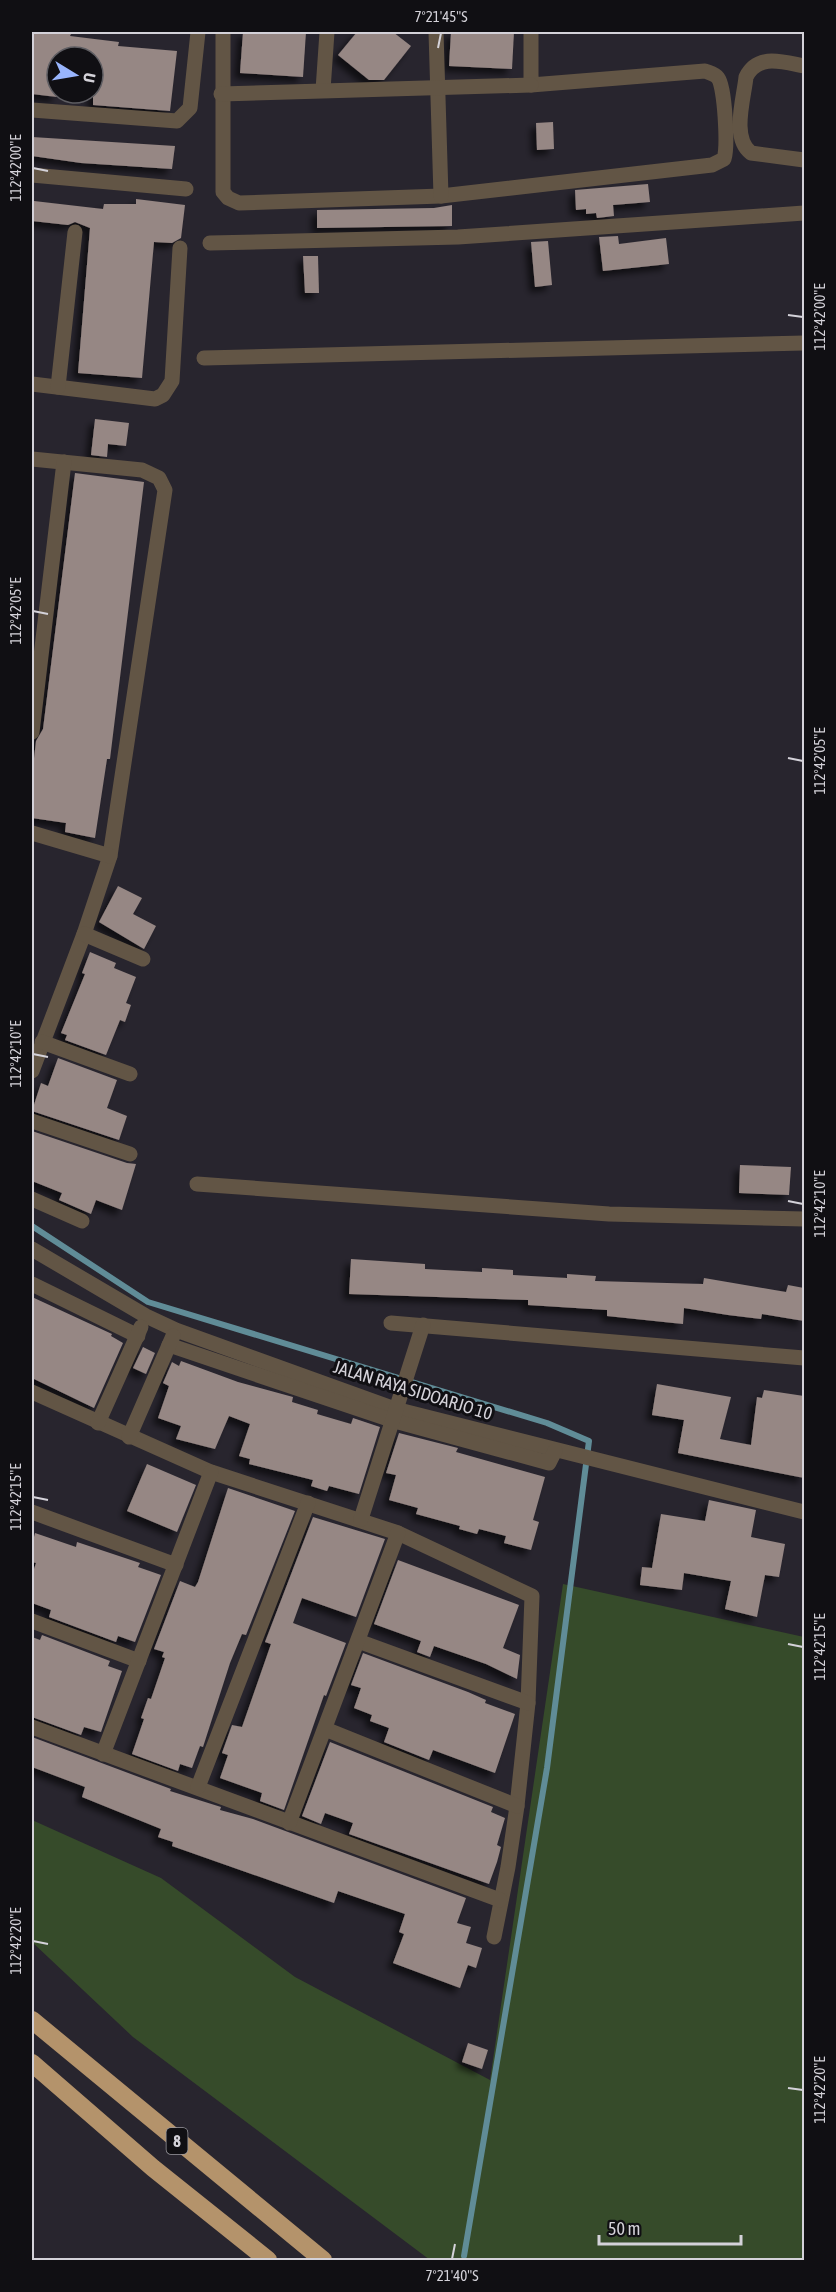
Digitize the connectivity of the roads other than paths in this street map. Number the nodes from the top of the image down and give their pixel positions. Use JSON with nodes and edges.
{"nodes":[{"id":1,"x":198,"y":32,"type":"edge"},
{"id":2,"x":223,"y":32,"type":"edge"},
{"id":3,"x":327,"y":32,"type":"edge"},
{"id":4,"x":436,"y":32,"type":"edge"},
{"id":5,"x":531,"y":32,"type":"edge"},
{"id":6,"x":804,"y":66,"type":"edge"},
{"id":7,"x":531,"y":85,"type":"junction"},
{"id":8,"x":438,"y":88,"type":"junction"},
{"id":9,"x":323,"y":90,"type":"junction"},
{"id":10,"x":221,"y":94,"type":"junction"},
{"id":11,"x":32,"y":110,"type":"edge"},
{"id":12,"x":804,"y":160,"type":"edge"},
{"id":13,"x":32,"y":175,"type":"edge"},
{"id":14,"x":186,"y":189,"type":"dead end"},
{"id":15,"x":441,"y":196,"type":"junction"},
{"id":16,"x":804,"y":213,"type":"edge"},
{"id":17,"x":75,"y":232,"type":"dead end"},
{"id":18,"x":210,"y":243,"type":"dead end"},
{"id":19,"x":180,"y":248,"type":"dead end"},
{"id":20,"x":804,"y":342,"type":"edge"},
{"id":21,"x":204,"y":358,"type":"dead end"},
{"id":22,"x":32,"y":384,"type":"edge"},
{"id":23,"x":58,"y":387,"type":"junction"},
{"id":24,"x":32,"y":459,"type":"edge"},
{"id":25,"x":64,"y":462,"type":"junction"},
{"id":26,"x":32,"y":732,"type":"edge"},
{"id":27,"x":32,"y":833,"type":"edge"},
{"id":28,"x":110,"y":856,"type":"junction"},
{"id":29,"x":84,"y":934,"type":"junction"},
{"id":30,"x":142,"y":959,"type":"dead end"},
{"id":31,"x":42,"y":1042,"type":"junction"},
{"id":32,"x":32,"y":1071,"type":"edge"},
{"id":33,"x":130,"y":1074,"type":"dead end"},
{"id":34,"x":32,"y":1121,"type":"edge"},
{"id":35,"x":130,"y":1154,"type":"dead end"},
{"id":36,"x":198,"y":1184,"type":"dead end"},
{"id":37,"x":32,"y":1198,"type":"edge"},
{"id":38,"x":804,"y":1219,"type":"edge"},
{"id":39,"x":82,"y":1221,"type":"dead end"},
{"id":40,"x":32,"y":1249,"type":"edge"},
{"id":41,"x":32,"y":1284,"type":"edge"},
{"id":42,"x":146,"y":1316,"type":"junction"},
{"id":43,"x":391,"y":1323,"type":"dead end"},
{"id":44,"x":423,"y":1325,"type":"junction"},
{"id":45,"x":176,"y":1330,"type":"junction"},
{"id":46,"x":138,"y":1336,"type":"junction"},
{"id":47,"x":169,"y":1345,"type":"junction"},
{"id":48,"x":804,"y":1358,"type":"edge"},
{"id":49,"x":32,"y":1392,"type":"edge"},
{"id":50,"x":396,"y":1408,"type":"junction"},
{"id":51,"x":98,"y":1423,"type":"junction"},
{"id":52,"x":129,"y":1437,"type":"junction"},
{"id":53,"x":211,"y":1472,"type":"junction"},
{"id":54,"x":308,"y":1503,"type":"junction"},
{"id":55,"x":32,"y":1512,"type":"edge"},
{"id":56,"x":804,"y":1512,"type":"edge"},
{"id":57,"x":361,"y":1520,"type":"junction"},
{"id":58,"x":398,"y":1533,"type":"junction"},
{"id":59,"x":176,"y":1565,"type":"junction"},
{"id":60,"x":32,"y":1621,"type":"edge"},
{"id":61,"x":358,"y":1641,"type":"junction"},
{"id":62,"x":139,"y":1661,"type":"junction"},
{"id":63,"x":528,"y":1703,"type":"junction"},
{"id":64,"x":32,"y":1727,"type":"edge"},
{"id":65,"x":325,"y":1729,"type":"junction"},
{"id":66,"x":104,"y":1754,"type":"junction"},
{"id":67,"x":198,"y":1787,"type":"junction"},
{"id":68,"x":517,"y":1806,"type":"junction"},
{"id":69,"x":289,"y":1822,"type":"junction"},
{"id":70,"x":500,"y":1900,"type":"junction"},
{"id":71,"x":494,"y":1937,"type":"dead end"},
{"id":72,"x":32,"y":2020,"type":"edge"},
{"id":73,"x":32,"y":2063,"type":"edge"},
{"id":74,"x":268,"y":2260,"type":"edge"},
{"id":75,"x":323,"y":2260,"type":"edge"}],
"edges":[{"from":1,"to":11,"type":"street"},
{"from":2,"to":10,"type":"street"},
{"from":3,"to":9,"type":"street"},
{"from":4,"to":8,"type":"street"},
{"from":5,"to":7,"type":"street"},
{"from":6,"to":12,"type":"street"},
{"from":7,"to":8,"type":"street"},
{"from":7,"to":15,"type":"street"},
{"from":8,"to":9,"type":"street"},
{"from":8,"to":15,"type":"street"},
{"from":9,"to":10,"type":"street"},
{"from":10,"to":15,"type":"street"},
{"from":13,"to":14,"type":"street"},
{"from":16,"to":18,"type":"street"},
{"from":17,"to":23,"type":"street"},
{"from":19,"to":23,"type":"street"},
{"from":20,"to":21,"type":"street"},
{"from":22,"to":23,"type":"street"},
{"from":24,"to":25,"type":"street"},
{"from":25,"to":26,"type":"street"},
{"from":25,"to":28,"type":"street"},
{"from":27,"to":28,"type":"street"},
{"from":28,"to":29,"type":"street"},
{"from":29,"to":30,"type":"street"},
{"from":29,"to":31,"type":"street"},
{"from":31,"to":32,"type":"street"},
{"from":31,"to":33,"type":"street"},
{"from":34,"to":35,"type":"street"},
{"from":36,"to":38,"type":"street"},
{"from":37,"to":39,"type":"street"},
{"from":40,"to":42,"type":"street","name":"JALAN RAYA SIDOARJO 10"},
{"from":41,"to":46,"type":"street"},
{"from":42,"to":45,"type":"street","name":"JALAN RAYA SIDOARJO 10"},
{"from":42,"to":46,"type":"street"},
{"from":43,"to":44,"type":"street"},
{"from":44,"to":48,"type":"street"},
{"from":44,"to":50,"type":"street"},
{"from":45,"to":47,"type":"street"},
{"from":45,"to":50,"type":"street","name":"JALAN RAYA SIDOARJO 10"},
{"from":46,"to":51,"type":"street"},
{"from":47,"to":50,"type":"street"},
{"from":47,"to":52,"type":"street"},
{"from":49,"to":51,"type":"street"},
{"from":50,"to":56,"type":"street"},
{"from":50,"to":57,"type":"street"},
{"from":51,"to":52,"type":"street"},
{"from":52,"to":53,"type":"street"},
{"from":53,"to":54,"type":"street"},
{"from":53,"to":59,"type":"street"},
{"from":54,"to":57,"type":"street"},
{"from":54,"to":67,"type":"street"},
{"from":55,"to":59,"type":"street"},
{"from":57,"to":58,"type":"street"},
{"from":58,"to":61,"type":"street"},
{"from":58,"to":63,"type":"street"},
{"from":59,"to":62,"type":"street"},
{"from":60,"to":62,"type":"street"},
{"from":61,"to":63,"type":"street"},
{"from":61,"to":65,"type":"street"},
{"from":62,"to":66,"type":"street"},
{"from":63,"to":68,"type":"street"},
{"from":64,"to":66,"type":"street"},
{"from":65,"to":68,"type":"street"},
{"from":65,"to":69,"type":"street"},
{"from":66,"to":67,"type":"street"},
{"from":67,"to":69,"type":"street"},
{"from":68,"to":70,"type":"street"},
{"from":69,"to":70,"type":"street"},
{"from":70,"to":71,"type":"street"},
{"from":72,"to":75,"type":"highway","number":"8"},
{"from":73,"to":74,"type":"highway","number":"8"}]}
